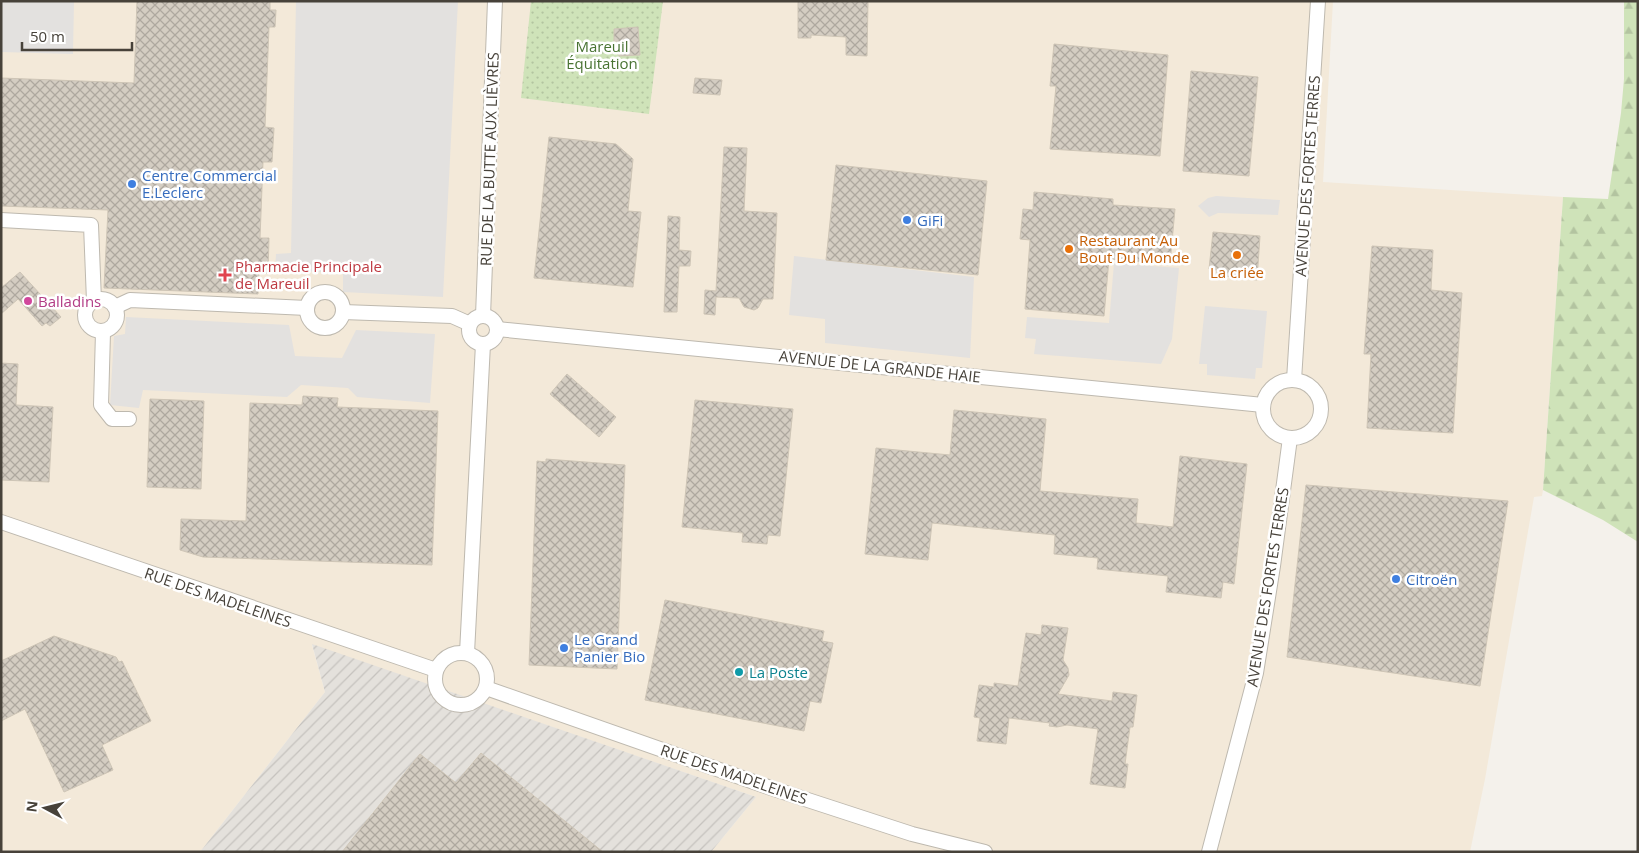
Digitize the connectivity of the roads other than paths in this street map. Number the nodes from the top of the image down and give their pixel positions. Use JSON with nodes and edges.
{"nodes":[{"id":1,"x":495,"y":1,"type":"edge"},
{"id":2,"x":1318,"y":1,"type":"edge"},
{"id":3,"x":1,"y":220,"type":"edge"},
{"id":4,"x":94,"y":301,"type":"junction"},
{"id":5,"x":115,"y":307,"type":"junction"},
{"id":6,"x":307,"y":308,"type":"junction"},
{"id":7,"x":343,"y":312,"type":"junction"},
{"id":8,"x":483,"y":316,"type":"junction"},
{"id":9,"x":470,"y":324,"type":"junction"},
{"id":10,"x":497,"y":329,"type":"junction"},
{"id":11,"x":103,"y":332,"type":"junction"},
{"id":12,"x":483,"y":344,"type":"junction"},
{"id":13,"x":1294,"y":380,"type":"junction"},
{"id":14,"x":1263,"y":405,"type":"junction"},
{"id":15,"x":129,"y":419,"type":"dead end"},
{"id":16,"x":1290,"y":438,"type":"junction"},
{"id":17,"x":1,"y":522,"type":"edge"},
{"id":18,"x":467,"y":653,"type":"junction"},
{"id":19,"x":436,"y":670,"type":"junction"},
{"id":20,"x":486,"y":688,"type":"junction"},
{"id":21,"x":985,"y":852,"type":"edge"},
{"id":22,"x":1208,"y":852,"type":"edge"}],
"edges":[{"from":1,"to":8,"type":"street","name":"RUE DE LA BUTTE AUX LIÈVRES"},
{"from":2,"to":13,"type":"street","name":"AVENUE DES FORTES TERRES"},
{"from":3,"to":4,"type":"street"},
{"from":4,"to":5,"type":"street"},
{"from":4,"to":11,"type":"street"},
{"from":5,"to":6,"type":"street"},
{"from":5,"to":11,"type":"street"},
{"from":6,"to":7,"type":"street"},
{"from":6,"to":7,"type":"street"},
{"from":7,"to":9,"type":"street"},
{"from":8,"to":9,"type":"street"},
{"from":8,"to":10,"type":"street"},
{"from":9,"to":12,"type":"street"},
{"from":10,"to":12,"type":"street"},
{"from":10,"to":14,"type":"street","name":"AVENUE DE LA GRANDE HAIE"},
{"from":11,"to":15,"type":"street"},
{"from":12,"to":18,"type":"street"},
{"from":13,"to":14,"type":"street"},
{"from":13,"to":16,"type":"street"},
{"from":14,"to":16,"type":"street"},
{"from":16,"to":22,"type":"street","name":"AVENUE DES FORTES TERRES"},
{"from":17,"to":19,"type":"street","name":"RUE DES MADELEINES"},
{"from":18,"to":19,"type":"street"},
{"from":18,"to":20,"type":"street"},
{"from":19,"to":20,"type":"street"},
{"from":20,"to":21,"type":"street","name":"RUE DES MADELEINES"}]}
